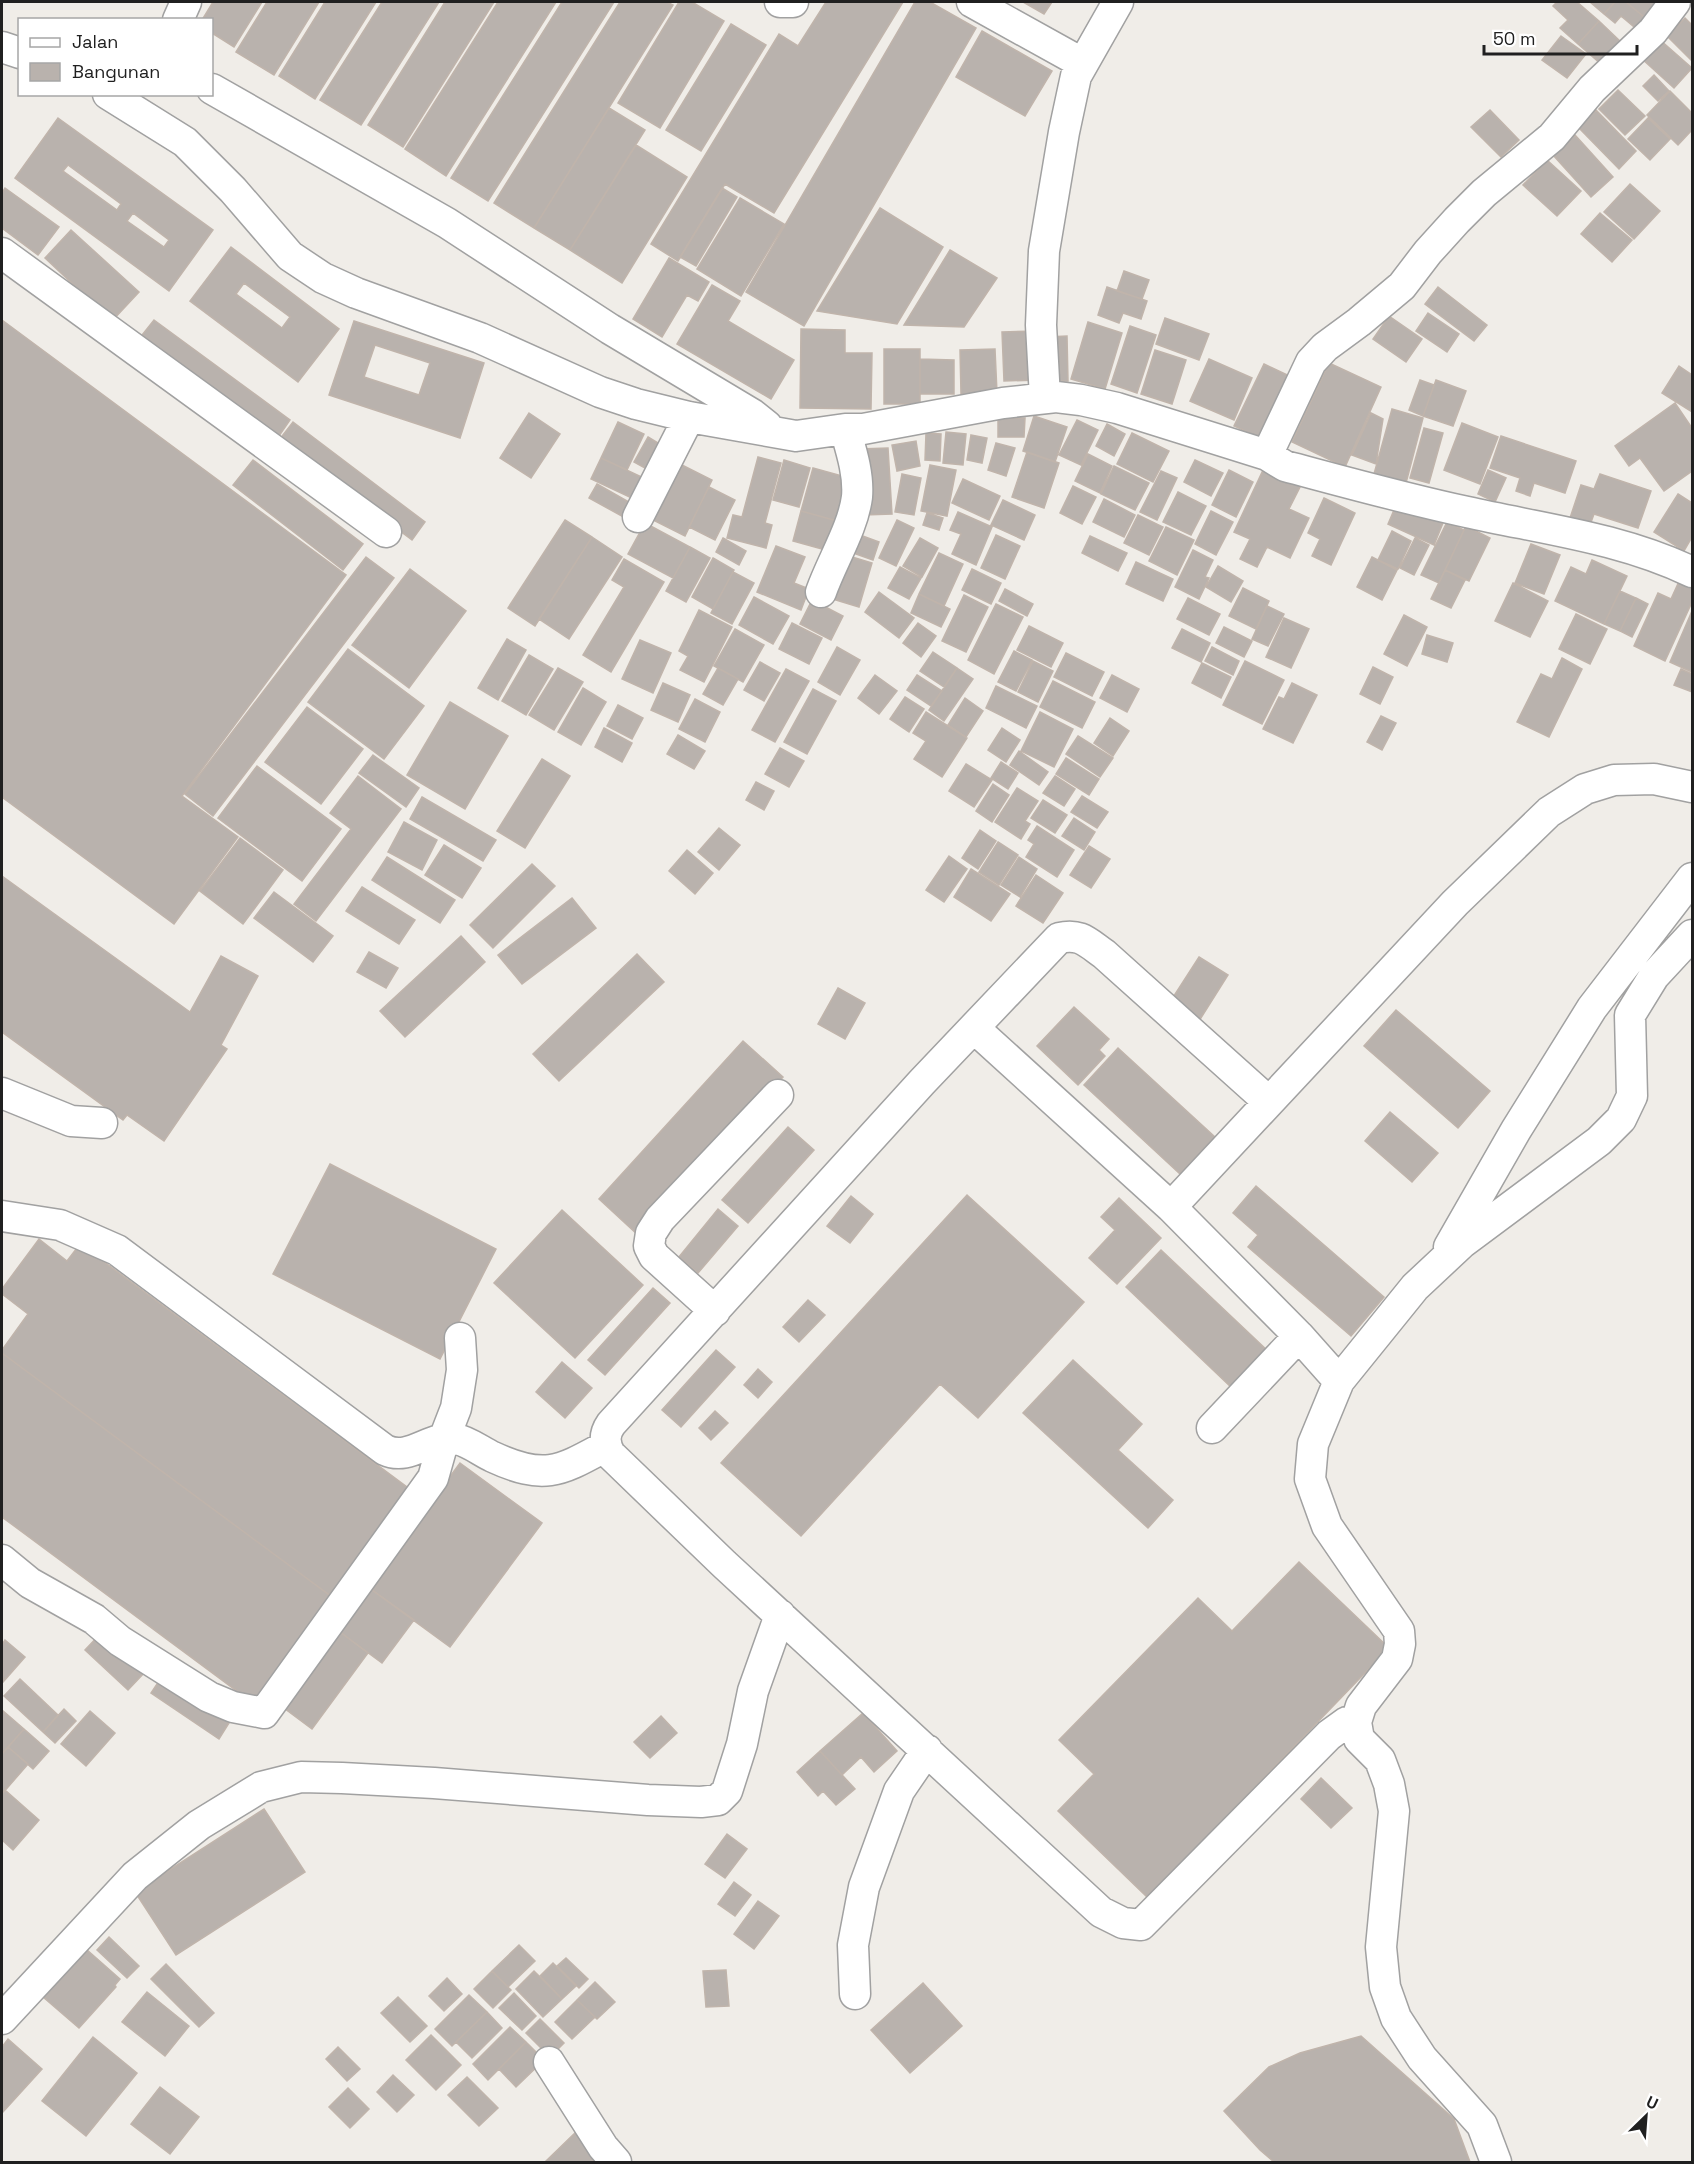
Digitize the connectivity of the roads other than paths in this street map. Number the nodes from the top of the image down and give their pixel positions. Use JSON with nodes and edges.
{"nodes":[{"id":1,"x":186,"y":2,"type":"edge"},
{"id":2,"x":780,"y":2,"type":"edge"},
{"id":3,"x":793,"y":2,"type":"edge"},
{"id":4,"x":972,"y":2,"type":"edge"},
{"id":5,"x":1118,"y":2,"type":"edge"},
{"id":6,"x":1675,"y":2,"type":"edge"},
{"id":7,"x":179,"y":18,"type":"edge"},
{"id":8,"x":2,"y":47,"type":"edge"},
{"id":9,"x":18,"y":52,"type":"edge"},
{"id":10,"x":1082,"y":63,"type":"junction"},
{"id":11,"x":213,"y":90,"type":"edge"},
{"id":12,"x":111,"y":96,"type":"edge"},
{"id":13,"x":2,"y":253,"type":"edge"},
{"id":14,"x":1045,"y":398,"type":"junction"},
{"id":15,"x":689,"y":417,"type":"junction"},
{"id":16,"x":845,"y":429,"type":"junction"},
{"id":17,"x":776,"y":433,"type":"junction"},
{"id":18,"x":1267,"y":455,"type":"junction"},
{"id":19,"x":638,"y":518,"type":"dead end"},
{"id":20,"x":386,"y":532,"type":"dead end"},
{"id":21,"x":1688,"y":563,"type":"edge"},
{"id":22,"x":821,"y":592,"type":"dead end"},
{"id":23,"x":1692,"y":787,"type":"edge"},
{"id":24,"x":1692,"y":878,"type":"edge"},
{"id":25,"x":1692,"y":935,"type":"edge"},
{"id":26,"x":1592,"y":1008,"type":"junction"},
{"id":27,"x":1630,"y":1015,"type":"junction"},
{"id":28,"x":974,"y":1028,"type":"junction"},
{"id":29,"x":2,"y":1093,"type":"edge"},
{"id":30,"x":778,"y":1095,"type":"dead end"},
{"id":31,"x":1269,"y":1102,"type":"junction"},
{"id":32,"x":102,"y":1123,"type":"dead end"},
{"id":33,"x":1172,"y":1207,"type":"junction"},
{"id":34,"x":2,"y":1216,"type":"edge"},
{"id":35,"x":1437,"y":1268,"type":"junction"},
{"id":36,"x":715,"y":1311,"type":"junction"},
{"id":37,"x":1299,"y":1336,"type":"junction"},
{"id":38,"x":460,"y":1338,"type":"dead end"},
{"id":39,"x":1339,"y":1381,"type":"junction"},
{"id":40,"x":1212,"y":1428,"type":"dead end"},
{"id":41,"x":444,"y":1439,"type":"junction"},
{"id":42,"x":606,"y":1446,"type":"junction"},
{"id":43,"x":7,"y":1575,"type":"edge"},
{"id":44,"x":780,"y":1615,"type":"junction"},
{"id":45,"x":1356,"y":1722,"type":"junction"},
{"id":46,"x":927,"y":1750,"type":"junction"},
{"id":47,"x":855,"y":1995,"type":"dead end"},
{"id":48,"x":2,"y":2019,"type":"edge"},
{"id":49,"x":549,"y":2062,"type":"dead end"},
{"id":50,"x":616,"y":2163,"type":"edge"},
{"id":51,"x":1496,"y":2163,"type":"edge"}],
"edges":[{"from":1,"to":7,"type":"street"},
{"from":2,"to":3,"type":"street"},
{"from":4,"to":10,"type":"street"},
{"from":5,"to":10,"type":"street"},
{"from":6,"to":18,"type":"street"},
{"from":8,"to":9,"type":"street"},
{"from":10,"to":14,"type":"street"},
{"from":11,"to":17,"type":"street"},
{"from":12,"to":15,"type":"street"},
{"from":13,"to":20,"type":"street"},
{"from":14,"to":16,"type":"street"},
{"from":14,"to":18,"type":"street"},
{"from":15,"to":17,"type":"street"},
{"from":15,"to":19,"type":"street"},
{"from":16,"to":17,"type":"street"},
{"from":16,"to":22,"type":"street"},
{"from":18,"to":21,"type":"street"},
{"from":23,"to":31,"type":"street"},
{"from":24,"to":26,"type":"street"},
{"from":25,"to":27,"type":"street"},
{"from":26,"to":27,"type":"street"},
{"from":26,"to":35,"type":"street"},
{"from":27,"to":35,"type":"street"},
{"from":28,"to":31,"type":"street"},
{"from":28,"to":33,"type":"street"},
{"from":28,"to":36,"type":"street"},
{"from":29,"to":32,"type":"street"},
{"from":30,"to":36,"type":"street"},
{"from":31,"to":33,"type":"street"},
{"from":33,"to":37,"type":"street"},
{"from":34,"to":41,"type":"street"},
{"from":35,"to":39,"type":"street"},
{"from":36,"to":42,"type":"street"},
{"from":37,"to":39,"type":"street"},
{"from":37,"to":40,"type":"street"},
{"from":38,"to":41,"type":"street"},
{"from":39,"to":45,"type":"street"},
{"from":41,"to":42,"type":"street"},
{"from":41,"to":43,"type":"street"},
{"from":42,"to":44,"type":"street"},
{"from":44,"to":46,"type":"street"},
{"from":44,"to":48,"type":"street"},
{"from":45,"to":46,"type":"street"},
{"from":45,"to":51,"type":"street"},
{"from":46,"to":47,"type":"street"},
{"from":49,"to":50,"type":"street"}]}
